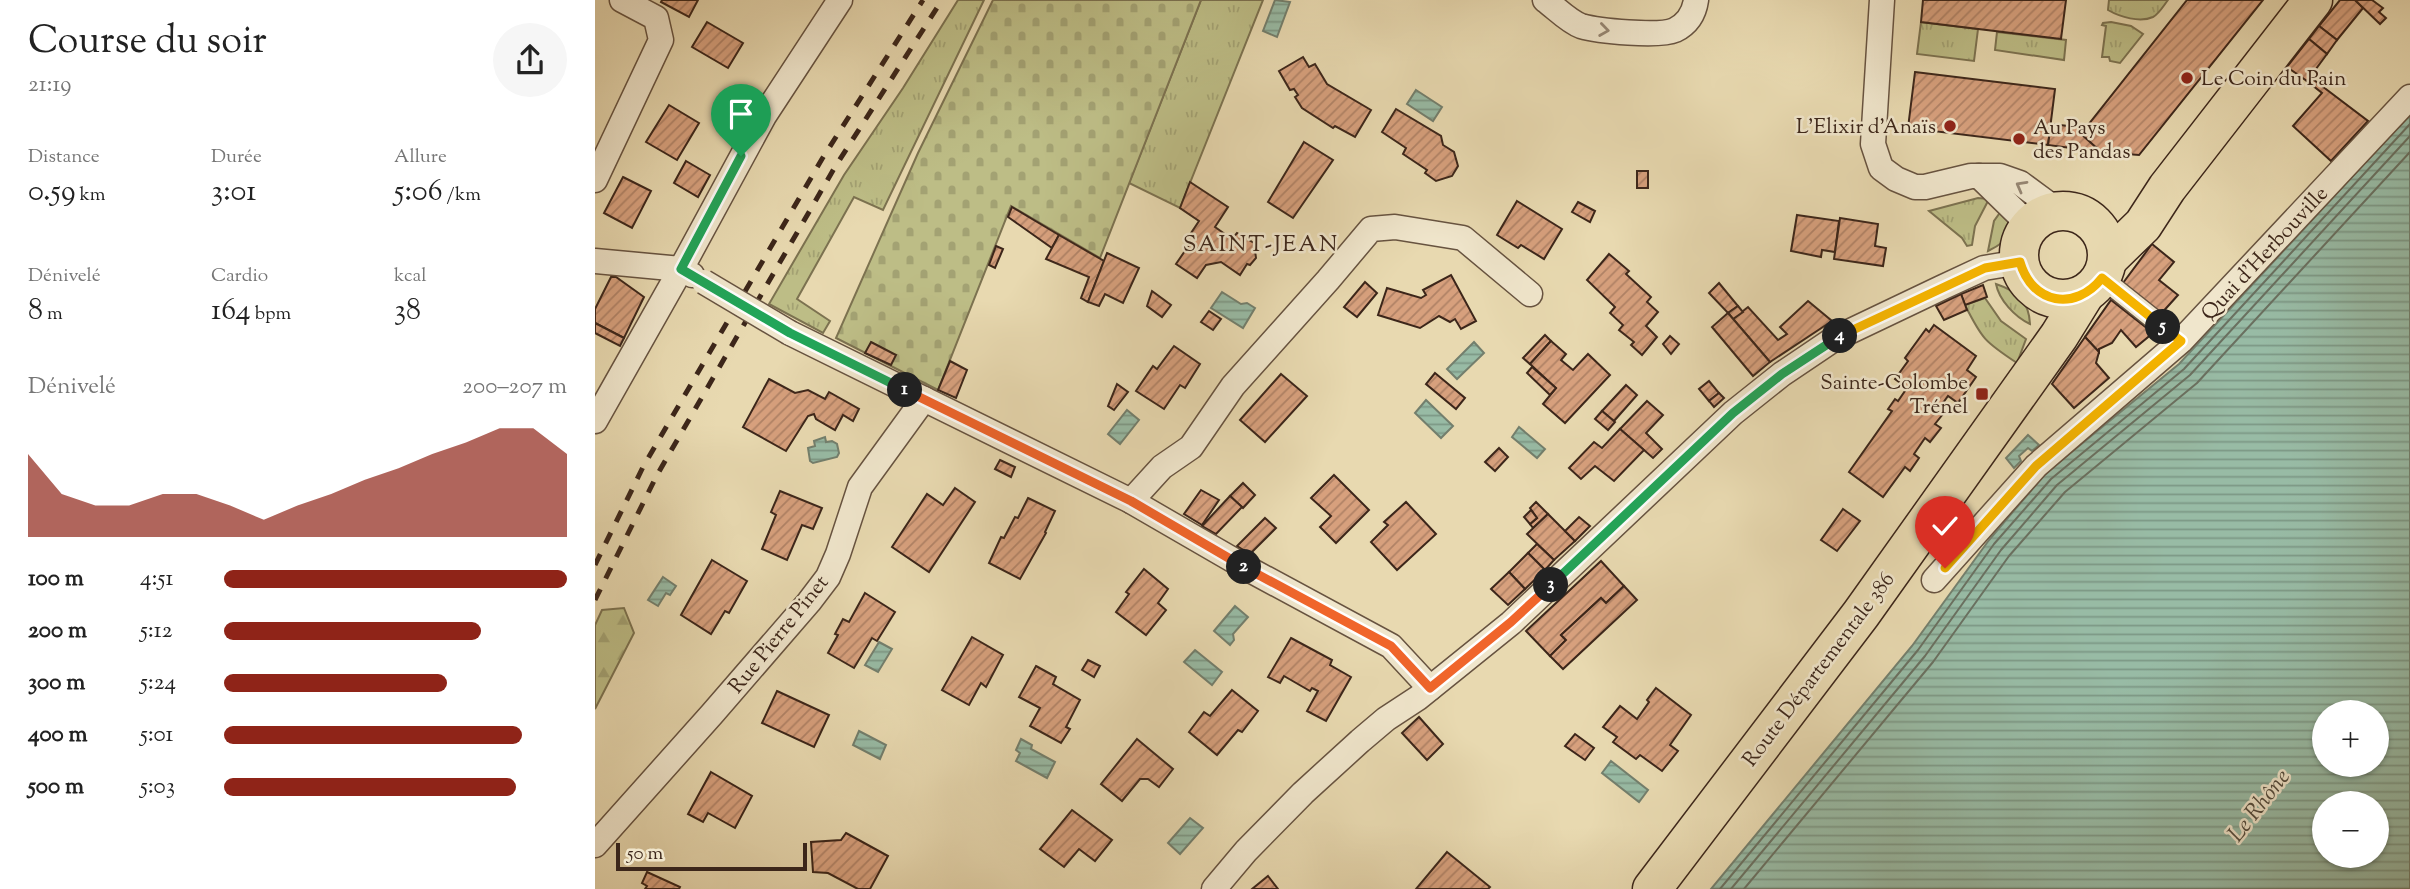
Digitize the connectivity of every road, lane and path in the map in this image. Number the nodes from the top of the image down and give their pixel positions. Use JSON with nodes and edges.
{"nodes":[{"id":1,"x":622,"y":0,"type":"edge"},
{"id":2,"x":840,"y":0,"type":"edge"},
{"id":3,"x":1545,"y":0,"type":"edge"},
{"id":4,"x":1696,"y":0,"type":"edge"},
{"id":5,"x":1882,"y":0,"type":"edge"},
{"id":6,"x":2313,"y":0,"type":"edge"},
{"id":7,"x":2410,"y":97,"type":"edge"},
{"id":8,"x":1979,"y":176,"type":"junction"},
{"id":9,"x":595,"y":180,"type":"edge"},
{"id":10,"x":2167,"y":188,"type":"junction"},
{"id":11,"x":2045,"y":242,"type":"junction"},
{"id":12,"x":595,"y":261,"type":"edge"},
{"id":13,"x":681,"y":269,"type":"junction"},
{"id":14,"x":2098,"y":277,"type":"junction"},
{"id":15,"x":1531,"y":294,"type":"dead end"},
{"id":16,"x":2181,"y":341,"type":"junction"},
{"id":17,"x":2029,"y":376,"type":"junction"},
{"id":18,"x":924,"y":399,"type":"junction"},
{"id":19,"x":595,"y":421,"type":"edge"},
{"id":20,"x":1131,"y":501,"type":"junction"},
{"id":21,"x":1934,"y":580,"type":"dead end"},
{"id":22,"x":1430,"y":688,"type":"junction"},
{"id":23,"x":595,"y":845,"type":"edge"},
{"id":24,"x":1214,"y":889,"type":"edge"},
{"id":25,"x":1652,"y":889,"type":"edge"}],
"edges":[{"from":1,"to":9,"type":"street"},
{"from":2,"to":13,"type":"street"},
{"from":3,"to":4,"type":"street","one_way":true},
{"from":5,"to":8,"type":"street"},
{"from":6,"to":10,"type":"main road","name":"Route Départementale 386"},
{"from":7,"to":16,"type":"street","name":"Quai d'Herbouville"},
{"from":8,"to":11,"type":"street"},
{"from":11,"to":8,"type":"street","one_way":true},
{"from":10,"to":11,"type":"main road","name":"Route Départementale 386"},
{"from":10,"to":14,"type":"main road","name":"Route Départementale 386"},
{"from":11,"to":14,"type":"main road"},
{"from":11,"to":14,"type":"main road"},
{"from":11,"to":17,"type":"main road","name":"Route Départementale 386"},
{"from":11,"to":22,"type":"street"},
{"from":12,"to":13,"type":"street"},
{"from":13,"to":18,"type":"street","bridge":true},
{"from":13,"to":19,"type":"street"},
{"from":14,"to":16,"type":"street"},
{"from":14,"to":17,"type":"main road","name":"Route Départementale 386"},
{"from":15,"to":20,"type":"street"},
{"from":16,"to":21,"type":"street","name":"Quai d'Herbouville"},
{"from":17,"to":25,"type":"main road","name":"Route Départementale 386"},
{"from":18,"to":20,"type":"street"},
{"from":18,"to":23,"type":"street","name":"Rue Pierre Pinet"},
{"from":20,"to":22,"type":"street"},
{"from":22,"to":24,"type":"street"}]}
